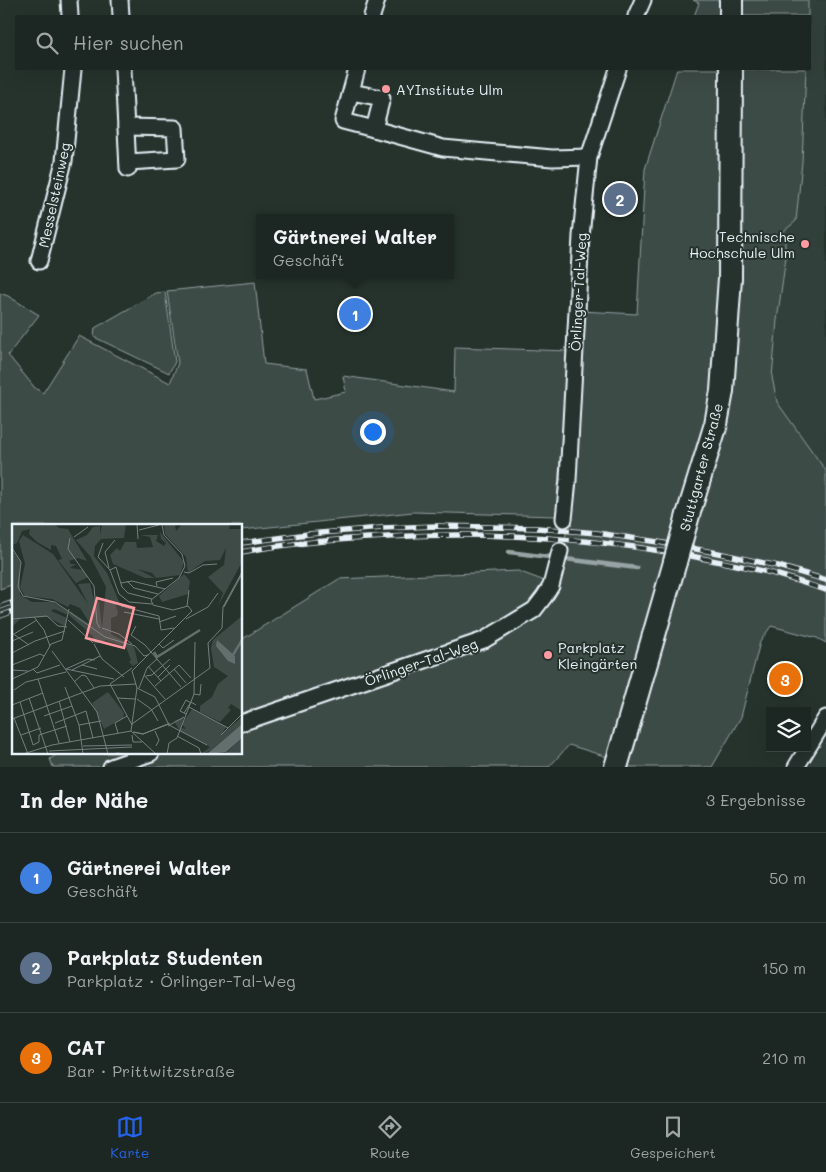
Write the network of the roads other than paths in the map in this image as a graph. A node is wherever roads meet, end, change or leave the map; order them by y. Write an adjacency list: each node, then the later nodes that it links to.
1 (69, 0): 6 (street)
2 (120, 0): 7 (street)
3 (377, 0): 8 (street)
4 (643, 0): 9 (street)
5 (731, 0): 10 (main road)
6 (70, 15)
7 (120, 15)
8 (372, 15)
9 (636, 15)
10 (731, 15)
11 (73, 70): 20 (street, Messelsteinweg)
12 (123, 70): 17 (street)
13 (357, 70): 16 (street)
14 (618, 70): 19 (street, Örlinger-Tal-Weg)
15 (731, 70): 27 (main road, Stuttgarter Straße, bridge)
16 (351, 92): 18 (street); 18 (street)
17 (126, 127): 17 (street)
18 (374, 129): 19 (street)
19 (589, 157): 21 (street, Örlinger-Tal-Weg)
20 (39, 261)
21 (564, 519)
22 (559, 558): 24 (street, Örlinger-Tal-Weg)
23 (826, 718): 28 (street)
24 (242, 723)
25 (149, 754): 26 (street)
26 (111, 767)
27 (616, 767)
28 (796, 767)

